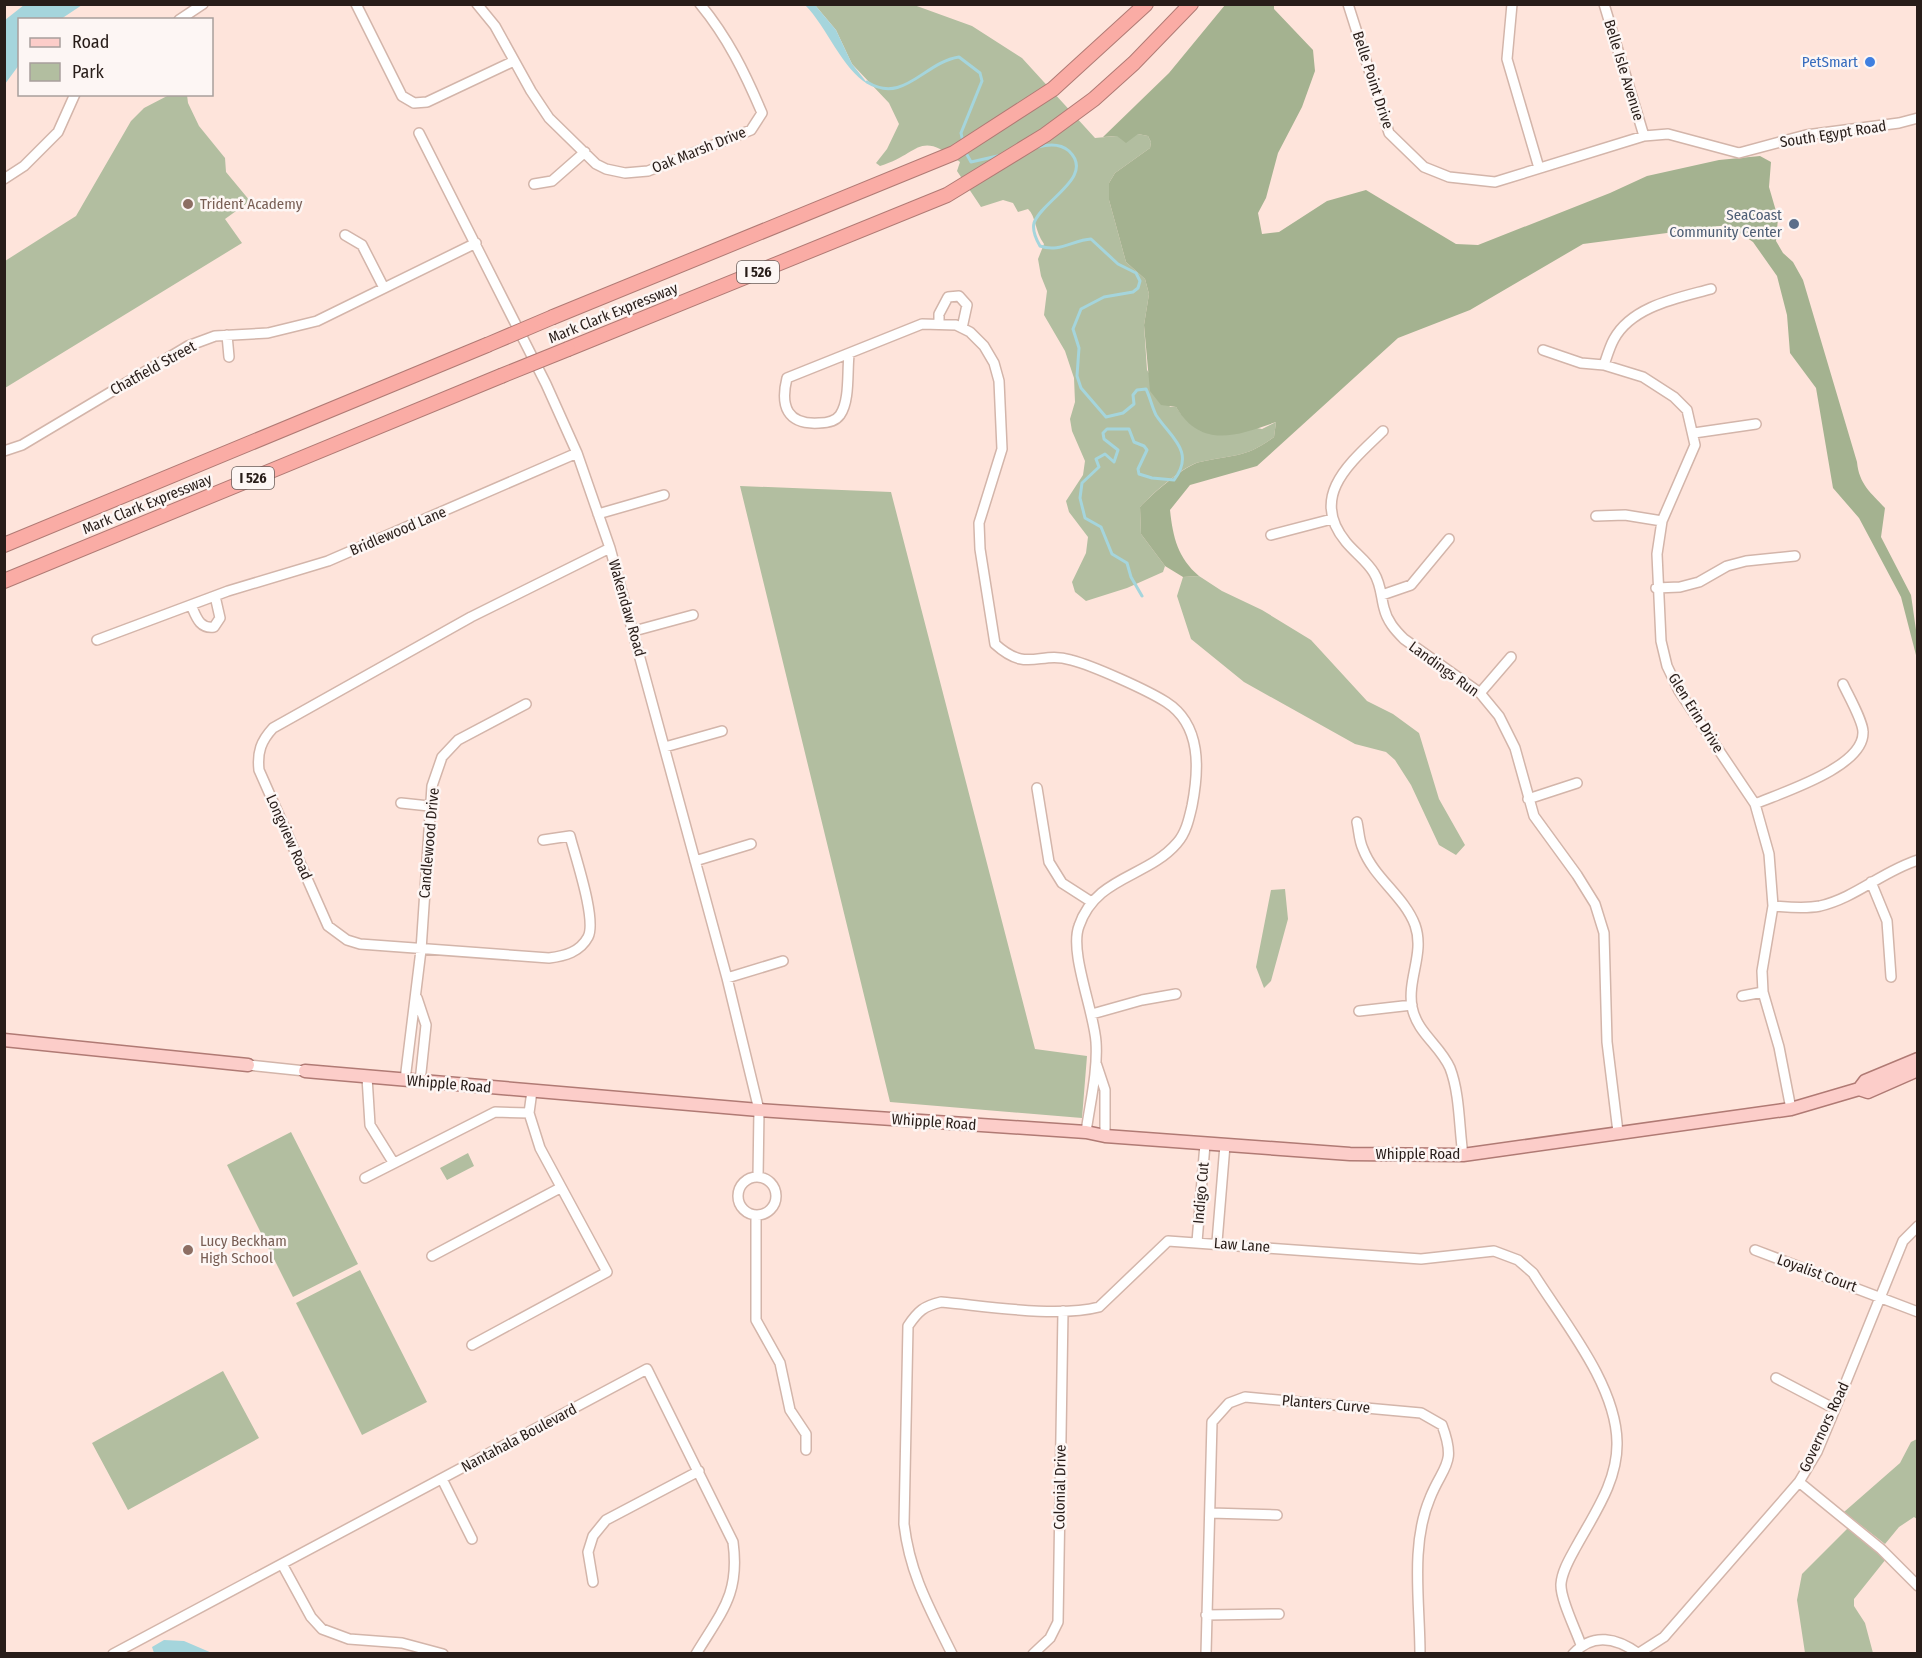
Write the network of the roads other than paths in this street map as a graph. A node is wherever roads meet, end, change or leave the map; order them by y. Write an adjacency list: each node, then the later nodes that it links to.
1 (203, 4): 10 (street)
2 (356, 4): 11 (street)
3 (477, 4): 11 (street, Oak Marsh Drive)
4 (700, 4): 16 (street, Oak Marsh Drive)
5 (1146, 4): 43 (highway, Mark Clark Expressway / I 526, bridge)
6 (1191, 4): 46 (highway, Mark Clark Expressway / I 526, bridge)
7 (1348, 4): 17 (street, Belle Point Drive)
8 (1512, 4): 17 (street)
9 (1604, 4): 15 (street, Belle Isle Avenue)
10 (182, 18)
11 (514, 61): 16 (street, Oak Marsh Drive)
12 (74, 96): 18 (street)
13 (1917, 118): 15 (street, South Egypt Road)
14 (418, 133): 21 (street, Wakendaw Road)
15 (1644, 136): 17 (street, Belle Point Drive)
16 (585, 152): 19 (street)
17 (1539, 168)
18 (4, 179)
19 (534, 184)
20 (345, 235): 22 (street)
21 (476, 243): 22 (street, Chatfield Street); 35 (street, Wakendaw Road)
22 (384, 288): 26 (street, Chatfield Street)
23 (1711, 290): 30 (street)
24 (939, 323): 25 (street); 25 (street); 28 (street)
25 (962, 328): 72 (street)
26 (227, 335): 29 (street); 34 (street, Chatfield Street)
27 (1543, 350): 30 (street)
28 (849, 355): 28 (street)
29 (229, 357)
30 (1604, 365): 33 (street)
31 (1756, 424): 33 (street)
32 (1383, 431): 39 (street)
33 (1694, 433): 40 (street, Glen Erin Drive)
34 (4, 451)
35 (577, 453): 37 (street, Wakendaw Road); 49 (street, Bridlewood Lane)
36 (664, 495): 37 (street)
37 (598, 514): 44 (street, Wakendaw Road)
38 (1596, 516): 40 (street)
39 (1332, 519): 41 (street); 48 (street, Landings Run)
40 (1662, 521): 47 (street, Glen Erin Drive)
41 (1271, 535)
42 (1449, 539): 48 (street)
43 (4, 545)
44 (610, 548): 52 (street, Wakendaw Road); 74 (street, Longview Road)
45 (1795, 556): 47 (street)
46 (4, 581)
47 (1656, 588): 64 (street, Glen Erin Drive)
48 (1383, 595): 56 (street, Landings Run)
49 (214, 596): 50 (street, Bridlewood Lane); 50 (street)
50 (191, 605): 53 (street, Bridlewood Lane)
51 (693, 615): 52 (street)
52 (634, 631): 59 (street, Wakendaw Road)
53 (97, 640)
54 (1511, 657): 56 (street)
55 (1843, 684): 64 (street)
56 (1480, 693): 62 (street, Landings Run)
57 (526, 704): 65 (street, Candlewood Drive)
58 (722, 732): 59 (street)
59 (665, 747): 70 (street, Wakendaw Road)
60 (1577, 783): 62 (street)
61 (1037, 788): 72 (street)
62 (1528, 799): 100 (street, Landings Run)
63 (400, 803): 65 (street)
64 (1755, 804): 73 (street, Glen Erin Drive)
65 (429, 806): 74 (street, Candlewood Drive)
66 (1357, 822): 82 (street)
67 (543, 840): 74 (street, Longview Road)
68 (751, 844): 70 (street)
69 (1917, 860): 71 (street)
70 (695, 861): 77 (street, Wakendaw Road)
71 (1871, 882): 73 (street); 76 (street)
72 (1090, 901): 84 (street)
73 (1773, 906): 78 (street, Glen Erin Drive)
74 (421, 950): 79 (street, Candlewood Drive)
75 (783, 961): 77 (street)
76 (1891, 977)
77 (727, 978): 97 (street, Wakendaw Road)
78 (1763, 992): 81 (street); 96 (street, Glen Erin Drive)
79 (415, 993): 92 (street, Candlewood Drive); 93 (street, Candlewood Drive)
80 (1176, 994): 84 (street)
81 (1742, 996)
82 (1412, 1005): 83 (street); 104 (street)
83 (1359, 1011)
84 (1092, 1014): 87 (street)
85 (4, 1040): 88 (main road, Whipple Road)
86 (1917, 1059): 94 (main road, Whipple Road)
87 (1095, 1061): 99 (street); 101 (street)
88 (248, 1065): 90 (street, Whipple Road)
89 (1917, 1070): 94 (main road, Whipple Road)
90 (305, 1071): 91 (main road, Whipple Road)
91 (367, 1077): 92 (main road, Whipple Road); 105 (street)
92 (405, 1080): 93 (main road, Whipple Road)
93 (420, 1082): 95 (main road, Whipple Road)
94 (1859, 1089): 96 (main road, Whipple Road)
95 (532, 1091): 97 (main road, Whipple Road); 98 (street)
96 (1791, 1109): 100 (main road, Whipple Road)
97 (759, 1110): 99 (main road, Whipple Road); 106 (street, Wakendaw Road)
98 (529, 1113): 105 (street); 108 (street)
99 (1086, 1132): 101 (main road, Whipple Road)
100 (1618, 1132): 104 (main road, Whipple Road)
101 (1105, 1136): 102 (main road, Whipple Road)
102 (1205, 1144): 103 (main road, Whipple Road); 111 (street, Indigo Cut)
103 (1225, 1145): 104 (main road, Whipple Road); 112 (street, Indigo Cut)
104 (1463, 1155)
105 (393, 1162): 107 (street)
106 (758, 1177): 109 (street); 109 (street)
107 (365, 1178)
108 (560, 1188): 114 (street); 118 (street)
109 (756, 1215): 121 (street)
110 (1917, 1226): 115 (street, Governors Road)
111 (1197, 1242): 112 (street, Law Lane); 116 (street, Law Lane)
112 (1217, 1242): 133 (street, Law Lane)
113 (1755, 1251): 115 (street, Loyalist Court)
114 (432, 1256)
115 (1879, 1296): 117 (street, Loyalist Court); 120 (street, Governors Road)
116 (1063, 1311): 137 (street, Law Lane); 138 (street, Colonial Drive)
117 (1917, 1312)
118 (472, 1345)
119 (1776, 1378): 120 (street)
120 (1835, 1409): 124 (street, Governors Road)
121 (806, 1450)
122 (699, 1471): 123 (street, Nantahala Boulevard); 129 (street); 136 (street, Nantahala Boulevard)
123 (442, 1479): 127 (street); 128 (street, Nantahala Boulevard)
124 (1799, 1482): 130 (street); 142 (street, Governors Road)
125 (1210, 1513): 126 (street); 132 (street, Planters Curve); 140 (street, Planters Curve)
126 (1277, 1515)
127 (472, 1539)
128 (282, 1564): 134 (street, Nantahala Boulevard); 135 (street)
129 (593, 1582)
130 (1917, 1586)
131 (1280, 1614): 132 (street)
132 (1206, 1616): 139 (street, Planters Curve)
133 (1581, 1645): 141 (street); 142 (street)
134 (114, 1653)
135 (443, 1653)
136 (696, 1653)
137 (952, 1653)
138 (1032, 1653)
139 (1206, 1653)
140 (1420, 1653)
141 (1573, 1653)
142 (1639, 1653)

